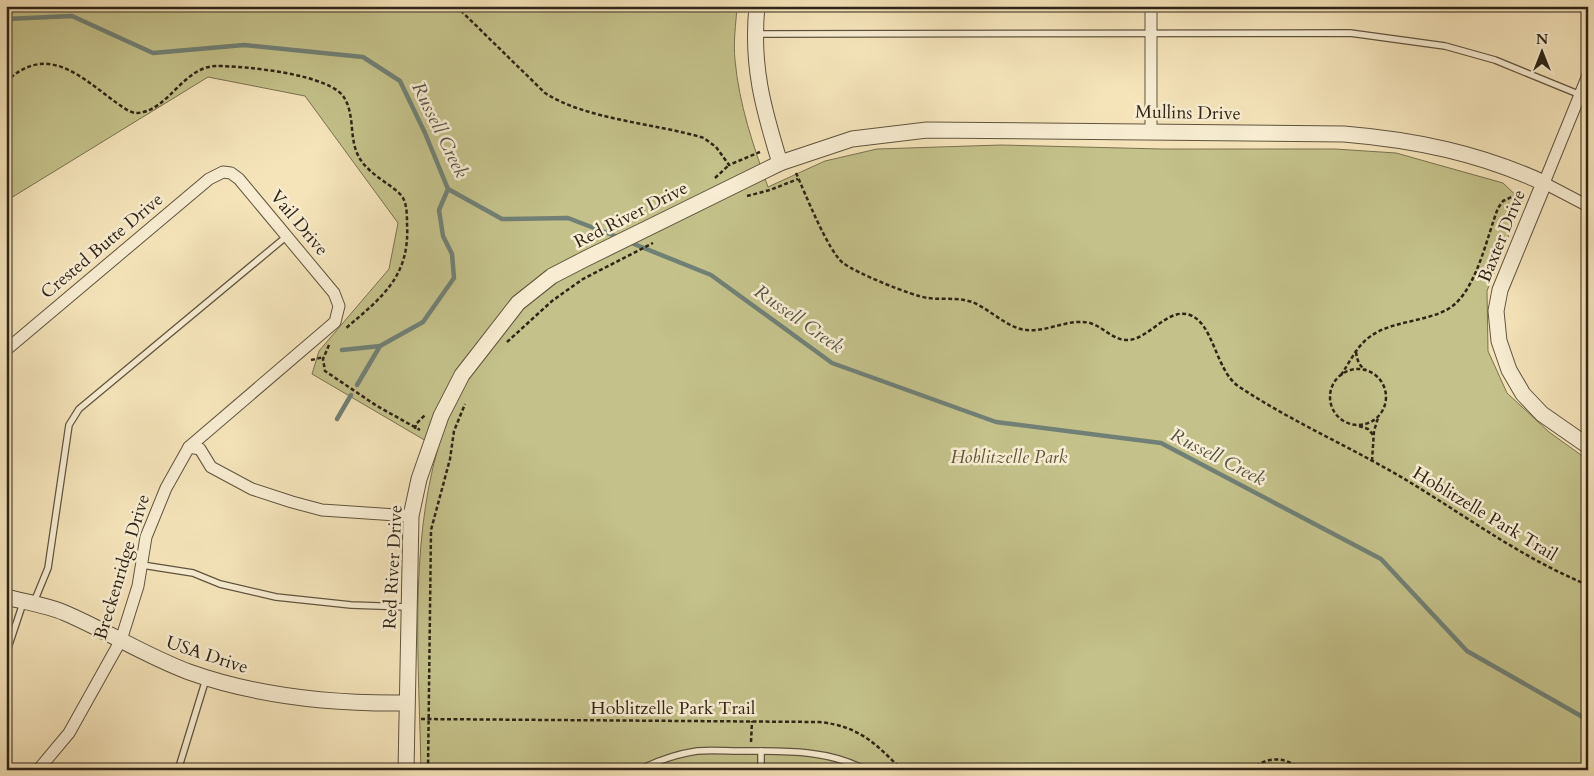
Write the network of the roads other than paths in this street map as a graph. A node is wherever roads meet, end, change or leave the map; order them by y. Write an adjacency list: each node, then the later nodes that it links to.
1 (757, 6): 3 (street)
2 (1151, 6): 4 (street)
3 (756, 34): 4 (lane); 8 (street)
4 (1151, 34): 6 (lane); 7 (street)
5 (1588, 75): 6 (street)
6 (1584, 96): 10 (street)
7 (1151, 131): 8 (street, Mullins Drive); 10 (street, Mullins Drive)
8 (780, 163): 17 (street, Red River Drive)
9 (223, 172): 12 (street, Vail Drive); 14 (street, Crested Butte Drive)
10 (1544, 183): 11 (street, Mullins Drive); 15 (street, Baxter Drive)
11 (1588, 206)
12 (288, 236): 13 (street, Vail Drive); 20 (lane)
13 (339, 306): 16 (street, Breckenridge Drive)
14 (6, 350)
15 (1588, 446)
16 (189, 447): 17 (street); 18 (street, Breckenridge Drive)
17 (411, 516): 21 (street, Red River Drive)
18 (142, 565): 21 (lane); 22 (street, Breckenridge Drive)
19 (6, 597): 20 (street, USA Drive)
20 (29, 602): 22 (street, USA Drive); 23 (lane)
21 (410, 607): 25 (street, Red River Drive)
22 (121, 640): 24 (street, USA Drive); 28 (street, Breckenridge Drive)
23 (6, 654)
24 (206, 677): 25 (street, USA Drive); 27 (lane)
25 (406, 703): 30 (street, Red River Drive)
26 (761, 751): 31 (lane); 32 (lane); 33 (lane)
27 (178, 768): 29 (lane)
28 (38, 770)
29 (188, 770)
30 (406, 770)
31 (639, 770)
32 (761, 770)
33 (866, 770)

